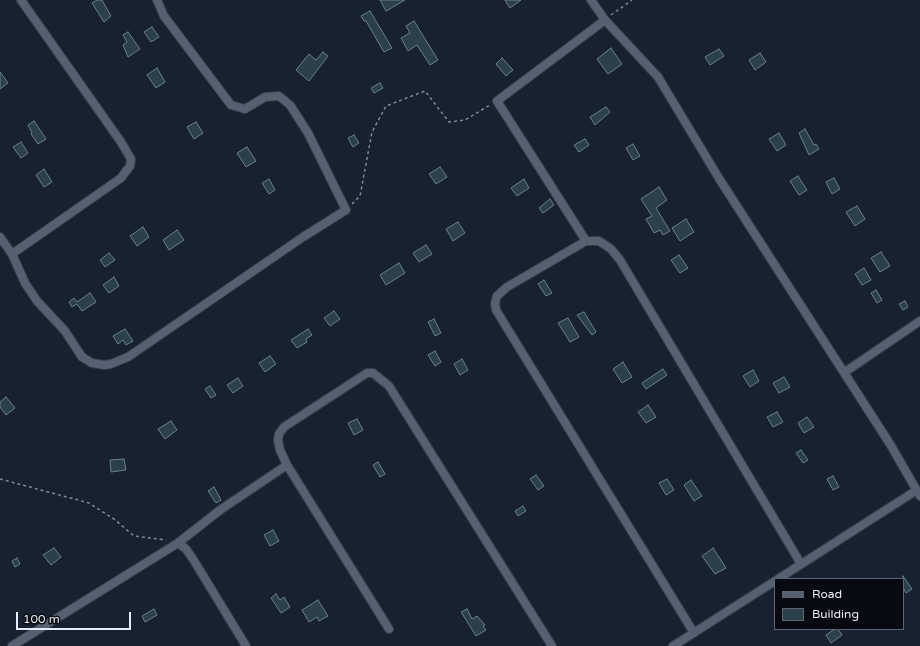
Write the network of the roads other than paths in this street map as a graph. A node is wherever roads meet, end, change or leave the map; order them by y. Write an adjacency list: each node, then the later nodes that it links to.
1 (21, 0): 7 (street)
2 (157, 0): 7 (street)
3 (591, 0): 4 (street)
4 (605, 20): 6 (street); 9 (street)
5 (0, 237): 7 (street)
6 (586, 240): 13 (street); 17 (street)
7 (12, 254)
8 (920, 321): 9 (street)
9 (845, 372): 11 (street)
10 (286, 465): 12 (street); 16 (street); 20 (street)
11 (918, 493): 13 (street)
12 (178, 543): 18 (street); 19 (street)
13 (801, 564): 14 (street)
14 (780, 578)
15 (774, 582): 17 (street)
16 (389, 629)
17 (694, 632): 21 (street)
18 (12, 646)
19 (246, 646)
20 (552, 646)
21 (673, 646)

